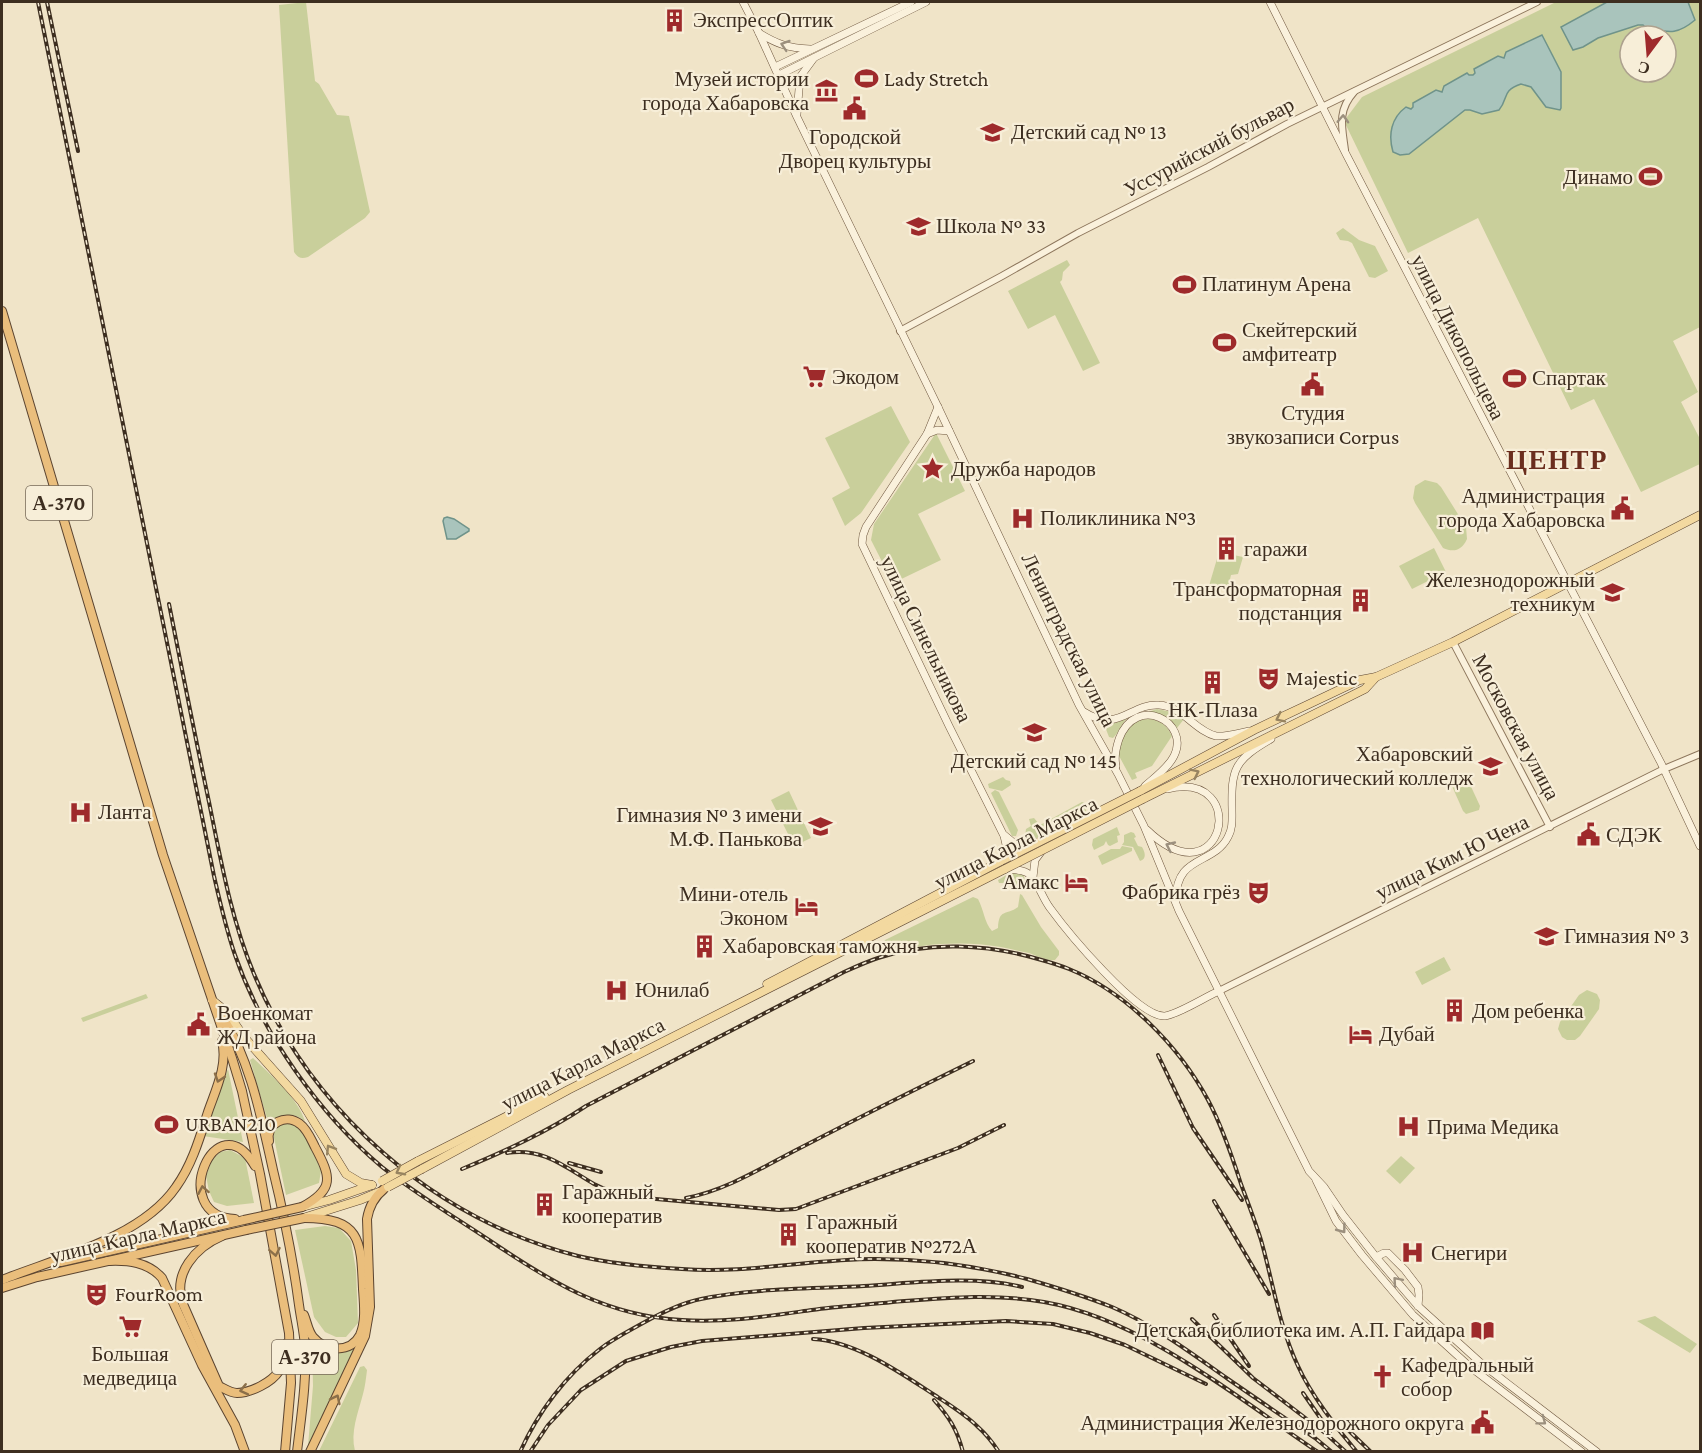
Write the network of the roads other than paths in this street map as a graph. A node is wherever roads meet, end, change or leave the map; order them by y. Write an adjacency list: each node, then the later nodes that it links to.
1 (743, 2): 6 (main road, Ленинградская улица)
2 (911, 2): 7 (main road)
3 (926, 2): 7 (main road)
4 (1270, 2): 11 (main road, улица Дикопольцева)
5 (1537, 2): 10 (street, Уссурийский бульвар)
6 (759, 33): 7 (main road, one-way to 6); 8 (main road, Ленинградская улица)
7 (814, 53): 8 (main road); 9 (main road); 12 (main road)
8 (775, 67): 9 (main road, Ленинградская улица)
9 (779, 75): 12 (main road, Ленинградская улица)
10 (1356, 89): 11 (street, Уссурийский бульвар); 13 (street, one-way to 10)
11 (1322, 106): 13 (main road, улица Дикопольцева); 15 (street, Уссурийский бульвар)
12 (797, 117): 15 (main road, Ленинградская улица)
13 (1346, 154): 20 (main road, улица Дикопольцева)
14 (2, 311): 42 (highway, А-370)
15 (900, 331): 16 (main road, Ленинградская улица)
16 (938, 407): 17 (main road, Ленинградская улица); 18 (main road, улица Синельникова)
17 (949, 431): 18 (main road); 23 (main road, Ленинградская улица)
18 (927, 434): 33 (main road, улица Синельникова)
19 (1701, 515): 20 (main road, улица Карла Маркса)
20 (1568, 582): 21 (main road, улица Карла Маркса); 28 (main road, улица Дикопольцева)
21 (1453, 642): 22 (main road, улица Карла Маркса); 32 (street, Московская улица)
22 (1376, 677): 25 (main road, улица Карла Маркса); 26 (main road, улица Карла Маркса, one-way to 26)
23 (1081, 707): 24 (main road); 29 (main road, Ленинградская улица)
24 (1130, 717): 26 (main road); 29 (main road); 30 (main road)
25 (1289, 728): 30 (main road, улица Карла Маркса, one-way to 25); 40 (main road)
26 (1254, 730): 30 (main road, улица Карла Маркса)
27 (1701, 754): 28 (street, улица Ким Ю Чена)
28 (1664, 770): 32 (street, улица Ким Ю Чена); 35 (main road, улица Дикопольцева)
29 (1118, 774): 31 (main road, Ленинградская улица)
30 (1141, 795): 31 (main road, one-way to 31); 34 (main road, улица Карла Маркса, bridge); 36 (main road, улица Карла Маркса, bridge)
31 (1144, 826): 40 (main road, Ленинградская улица)
32 (1550, 827): 41 (street, улица Ким Ю Чена)
33 (1004, 834): 34 (main road); 37 (main road)
34 (1032, 844): 37 (main road, улица Карла Маркса, bridge)
35 (1701, 846)
36 (1044, 849): 38 (main road, улица Карла Маркса, bridge); 39 (main road)
37 (1000, 861): 43 (main road, улица Карла Маркса)
38 (1005, 869): 39 (main road); 43 (main road, улица Карла Маркса)
39 (1033, 877): 41 (main road)
40 (1177, 907): 41 (main road, Ленинградская улица)
41 (1219, 991): 45 (main road, Ленинградская улица)
42 (212, 1000): 44 (highway, А-370); 46 (main road, one-way to 42); 48 (highway, А-370); 56 (highway, one-way to 56)
43 (420, 1165): 47 (main road, bridge)
44 (260, 1174): 51 (highway, one-way to 44); 60 (highway, А-370, one-way to 60)
45 (1315, 1178): 53 (main road); 65 (main road, one-way to 65)
46 (372, 1185): 47 (main road); 49 (main road)
47 (385, 1186): 50 (main road, улица Карла Маркса); 64 (highway, one-way to 47)
48 (280, 1197): 49 (highway); 55 (highway, А-370)
49 (302, 1207): 51 (highway, bridge)
50 (304, 1218): 52 (highway, улица Карла Маркса, bridge); 55 (highway)
51 (244, 1220): 56 (highway)
52 (222, 1236): 54 (highway, улица Карла Маркса); 60 (highway, one-way to 52)
53 (1376, 1257): 59 (main road, one-way to 53); 59 (main road)
54 (108, 1261): 58 (highway, улица Карла Маркса); 61 (highway)
55 (294, 1264): 63 (highway, А-370)
56 (35, 1269): 57 (highway, улица Карла Маркса)
57 (2, 1280)
58 (2, 1288)
59 (1418, 1306): 66 (main road)
60 (289, 1334): 62 (highway, А-370)
61 (245, 1452)
62 (285, 1452)
63 (297, 1452)
64 (310, 1452)
65 (1582, 1452)
66 (1597, 1452)

